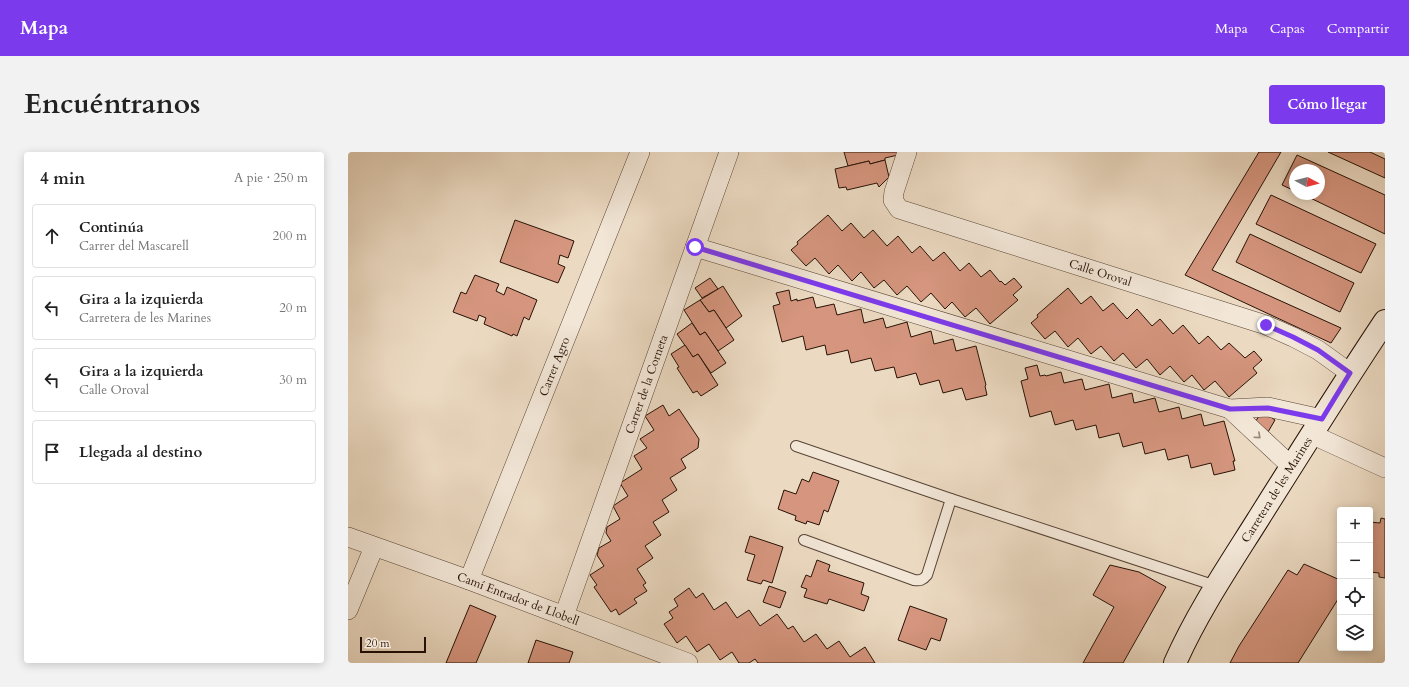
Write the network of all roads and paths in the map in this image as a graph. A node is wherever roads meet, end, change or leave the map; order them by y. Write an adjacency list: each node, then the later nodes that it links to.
1 (640, 152): 16 (street, Carrer Agro)
2 (729, 152): 4 (street, Carrer de la Corneta)
3 (907, 152): 6 (street, Calle Oroval)
4 (695, 247): 7 (street); 19 (street, Carrer de la Corneta)
5 (1385, 321): 6 (main road, Carretera de les Marines)
6 (1350, 373): 8 (main road, Carretera de les Marines)
7 (1230, 409): 8 (street); 10 (street, one-way to 10)
8 (1316, 427): 10 (main road, Carretera de les Marines); 11 (street)
9 (796, 446): 12 (lane)
10 (1291, 466): 17 (main road, Carretera de les Marines)
11 (1385, 468)
12 (951, 500): 14 (lane); 17 (lane)
13 (348, 537): 15 (street, Camí Entrador de Llobell)
14 (804, 540)
15 (374, 547): 16 (street, Camí Entrador de Llobell); 18 (street)
16 (469, 580): 19 (street, Camí Entrador de Llobell)
17 (1216, 586): 22 (main road, Carretera de les Marines)
18 (348, 610)
19 (564, 616): 20 (street, Camí Entrador de Llobell)
20 (669, 660): 21 (street, Camí Entrador de Llobell)
21 (688, 663)
22 (1175, 663)

